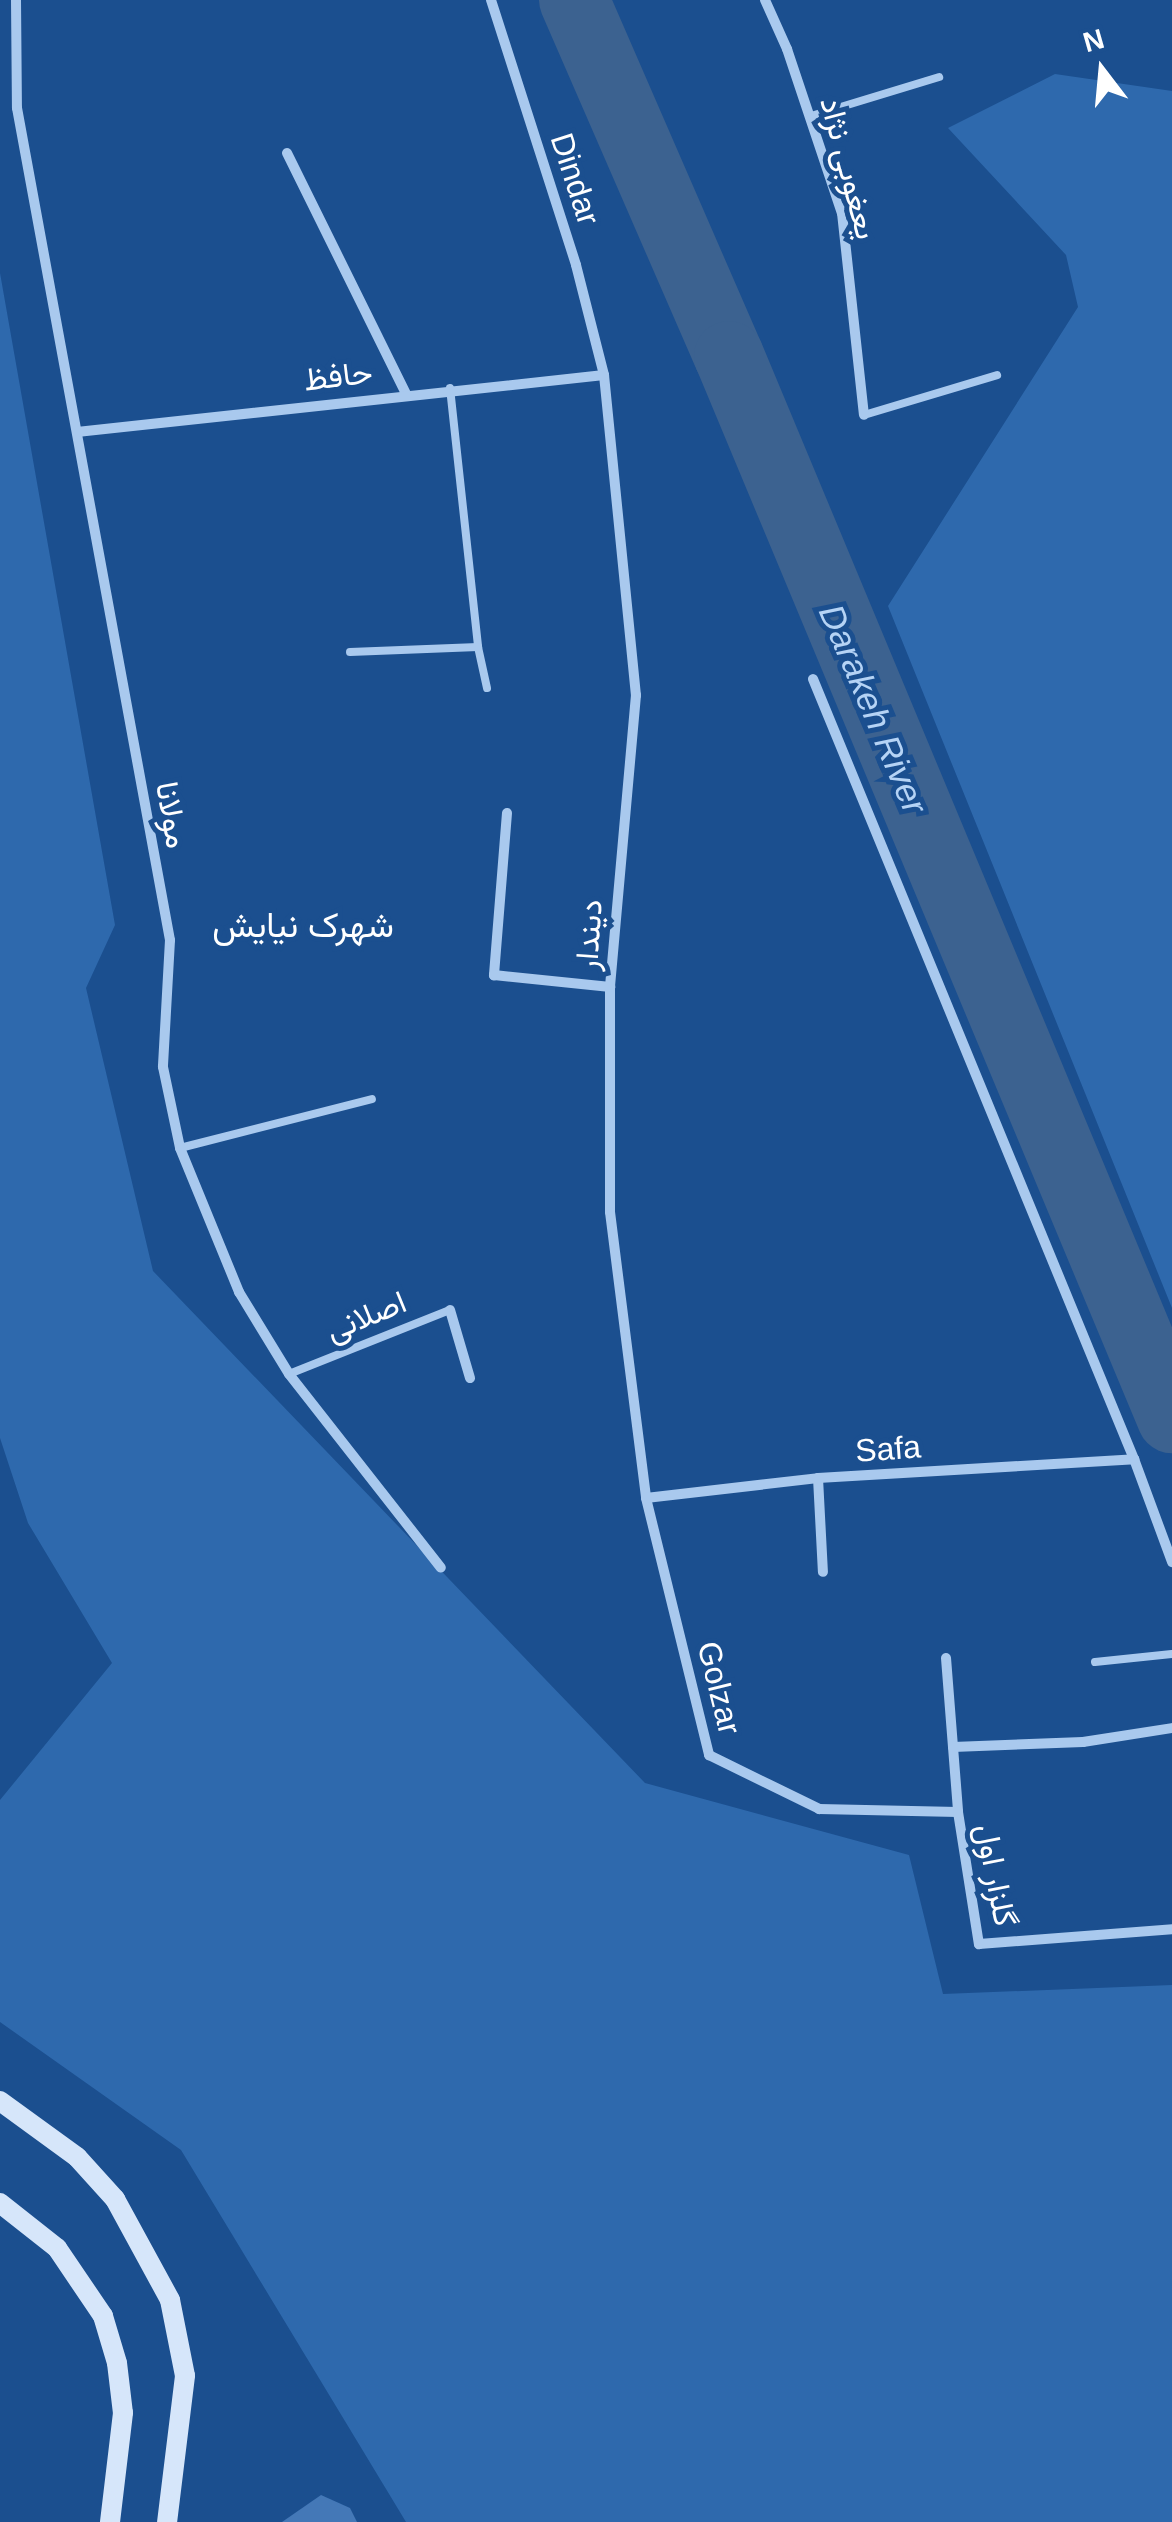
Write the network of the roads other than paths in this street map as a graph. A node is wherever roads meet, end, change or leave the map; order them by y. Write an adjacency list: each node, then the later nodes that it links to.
1 (16, 0): 12 (street, مولانا)
2 (492, 0): 7 (street, Dindar)
3 (765, 0): 5 (street, یعغوبی نژاد)
4 (939, 76): 5 (lane)
5 (812, 116): 11 (street, یعغوبی نژاد)
6 (287, 152): 10 (street)
7 (604, 375): 9 (street, حافظ); 18 (street, دیندار)
8 (996, 375): 11 (lane)
9 (450, 388): 10 (street, حافظ); 13 (lane)
10 (406, 394): 12 (street, حافظ)
11 (864, 415)
12 (77, 432): 20 (street, مولانا)
13 (478, 647): 14 (lane); 16 (lane)
14 (350, 652)
15 (813, 679): 24 (street)
16 (487, 688)
17 (507, 814): 18 (street)
18 (610, 987): 26 (street, دیندار)
19 (372, 1099): 20 (lane)
20 (180, 1148): 22 (street, مولانا)
21 (450, 1310): 22 (lane, اصلانی); 23 (street, اصلانی)
22 (289, 1374): 28 (street, مولانا)
23 (470, 1378)
24 (1134, 1459): 25 (street, Safa); 27 (street)
25 (818, 1478): 26 (street, Safa); 29 (street)
26 (646, 1498): 35 (street, Golzar)
27 (1172, 1562)
28 (441, 1568)
29 (823, 1572)
30 (1172, 1654): 32 (lane)
31 (946, 1658): 34 (street, گلزار اول)
32 (1094, 1662)
33 (1172, 1728): 34 (street)
34 (954, 1747): 35 (street, گلزار اول)
35 (958, 1812): 36 (street, گلزار اول)
36 (1172, 1929)
37 (0, 2101): 40 (main road)
38 (0, 2204): 39 (main road)
39 (110, 2522)
40 (167, 2522)

